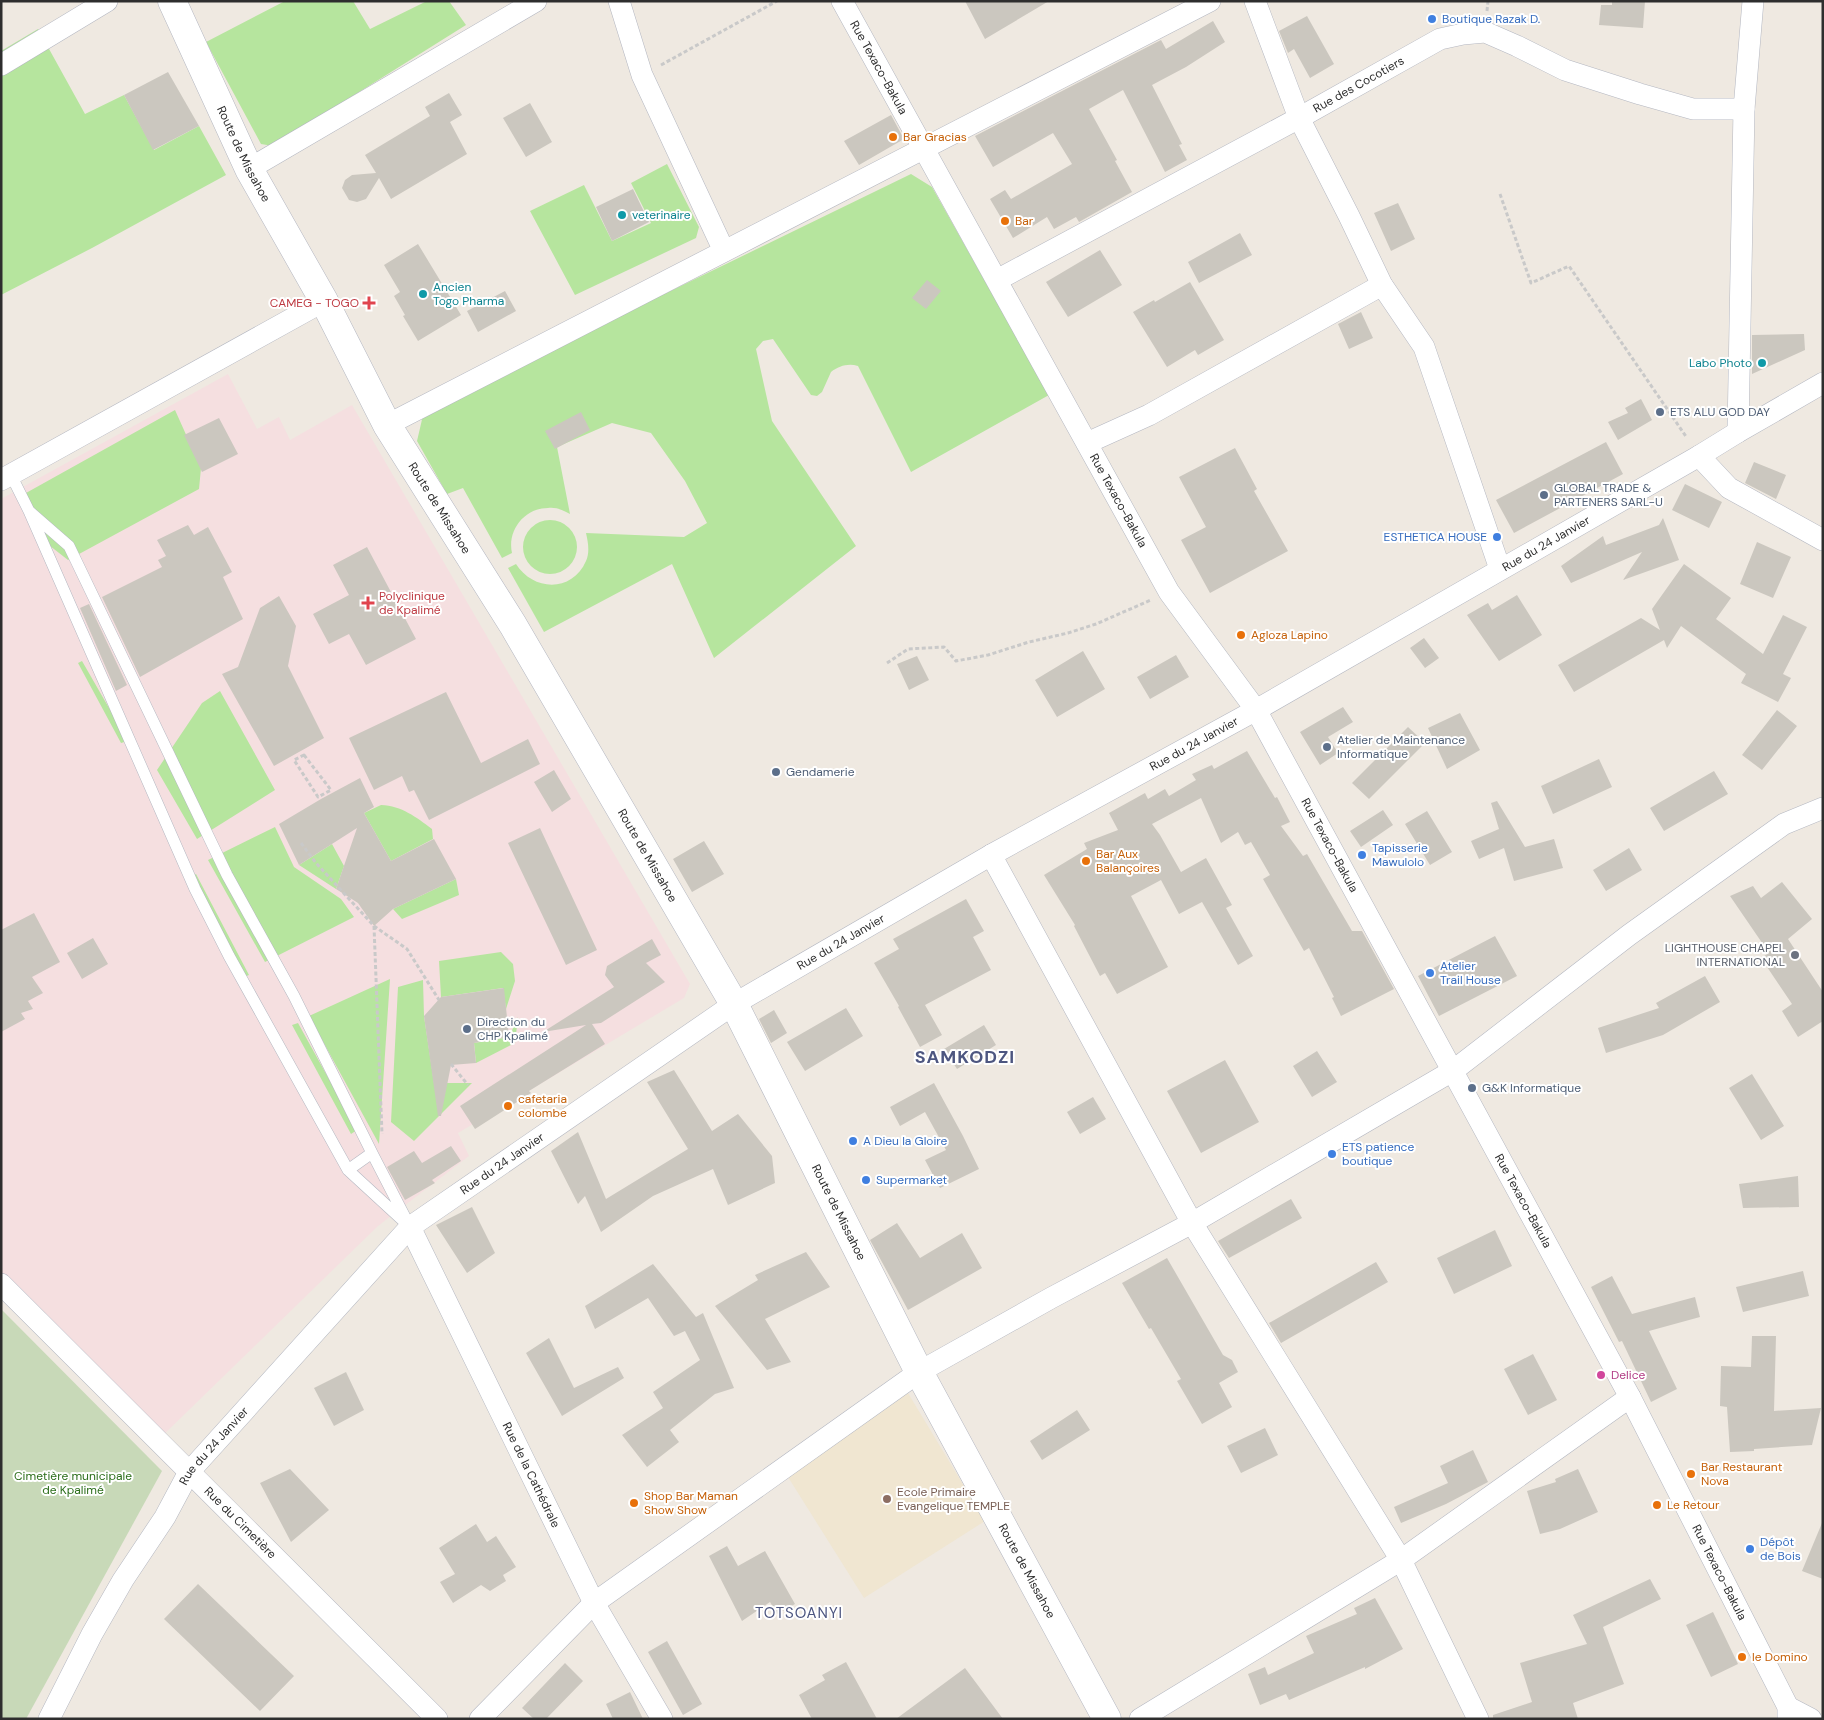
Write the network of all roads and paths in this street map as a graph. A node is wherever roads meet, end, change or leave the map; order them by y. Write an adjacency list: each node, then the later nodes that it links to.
1 (107, 1): 10 (street)
2 (172, 1): 15 (main road, Route de Missahoe)
3 (536, 1): 15 (street)
4 (619, 1): 11 (street)
5 (777, 1): 11 (path)
6 (842, 1): 14 (street, Rue Texaco-Bakula)
7 (1210, 1): 14 (street)
8 (1255, 1): 13 (street)
9 (1753, 1): 12 (street)
10 (1, 64)
11 (642, 75): 17 (street)
12 (1744, 109): 13 (street, Rue des Cocotiers); 23 (street)
13 (1299, 118): 18 (street, Rue des Cocotiers); 19 (street)
14 (923, 149): 17 (street); 18 (street, Rue Texaco-Bakula)
15 (249, 169): 20 (main road, Route de Missahoe)
16 (1500, 194): 25 (path)
17 (724, 251): 22 (street)
18 (997, 280): 24 (street, Rue Texaco-Bakula)
19 (1382, 285): 24 (street); 29 (street)
20 (324, 301): 22 (main road, Route de Missahoe); 26 (street)
21 (1823, 383): 23 (street, Rue du 24 Janvier)
22 (387, 425): 39 (main road, Route de Missahoe)
23 (1738, 432): 25 (street, Rue du 24 Janvier)
24 (1087, 443): 30 (street, Rue Texaco-Bakula)
25 (1699, 456): 28 (street); 29 (street, Rue du 24 Janvier)
26 (6, 478): 27 (lane)
27 (29, 511): 44 (lane); 45 (lane)
28 (1823, 540)
29 (1500, 569): 32 (street, Rue du 24 Janvier)
30 (1170, 592): 31 (path); 32 (street, Rue Texaco-Bakula)
31 (887, 663)
32 (1256, 710): 36 (street, Rue du 24 Janvier); 41 (street, Rue Texaco-Bakula)
33 (318, 797): 33 (path)
34 (1823, 808): 41 (street)
35 (301, 843): 37 (path)
36 (991, 855): 39 (street, Rue du 24 Janvier); 46 (street)
37 (374, 926): 38 (path); 43 (path)
38 (439, 1000)
39 (734, 1004): 47 (street, Rue du 24 Janvier); 49 (main road, Route de Missahoe)
40 (451, 1064): 42 (path)
41 (1454, 1070): 46 (street); 50 (street, Rue Texaco-Bakula)
42 (468, 1085)
43 (382, 1142)
44 (372, 1153): 45 (lane); 47 (lane)
45 (348, 1170): 47 (lane)
46 (1192, 1223): 49 (street); 52 (street)
47 (410, 1227): 51 (street, Rue du 24 Janvier); 53 (street, Rue de la Cathédrale)
48 (1, 1284): 51 (street, Rue du Cimetière)
49 (918, 1372): 53 (street); 59 (main road, Route de Missahoe)
50 (1630, 1396): 52 (street); 54 (street, Rue Texaco-Bakula)
51 (189, 1472): 55 (street, Rue du 24 Janvier); 56 (street, Rue du Cimetière)
52 (1401, 1560): 60 (street); 61 (street)
53 (594, 1603): 57 (street); 58 (street, Rue de la Cathédrale)
54 (1788, 1713): 62 (street, Rue Texaco-Bakula)
55 (49, 1719)
56 (437, 1719)
57 (480, 1719)
58 (662, 1719)
59 (1107, 1719)
60 (1140, 1719)
61 (1478, 1719)
62 (1811, 1719)

